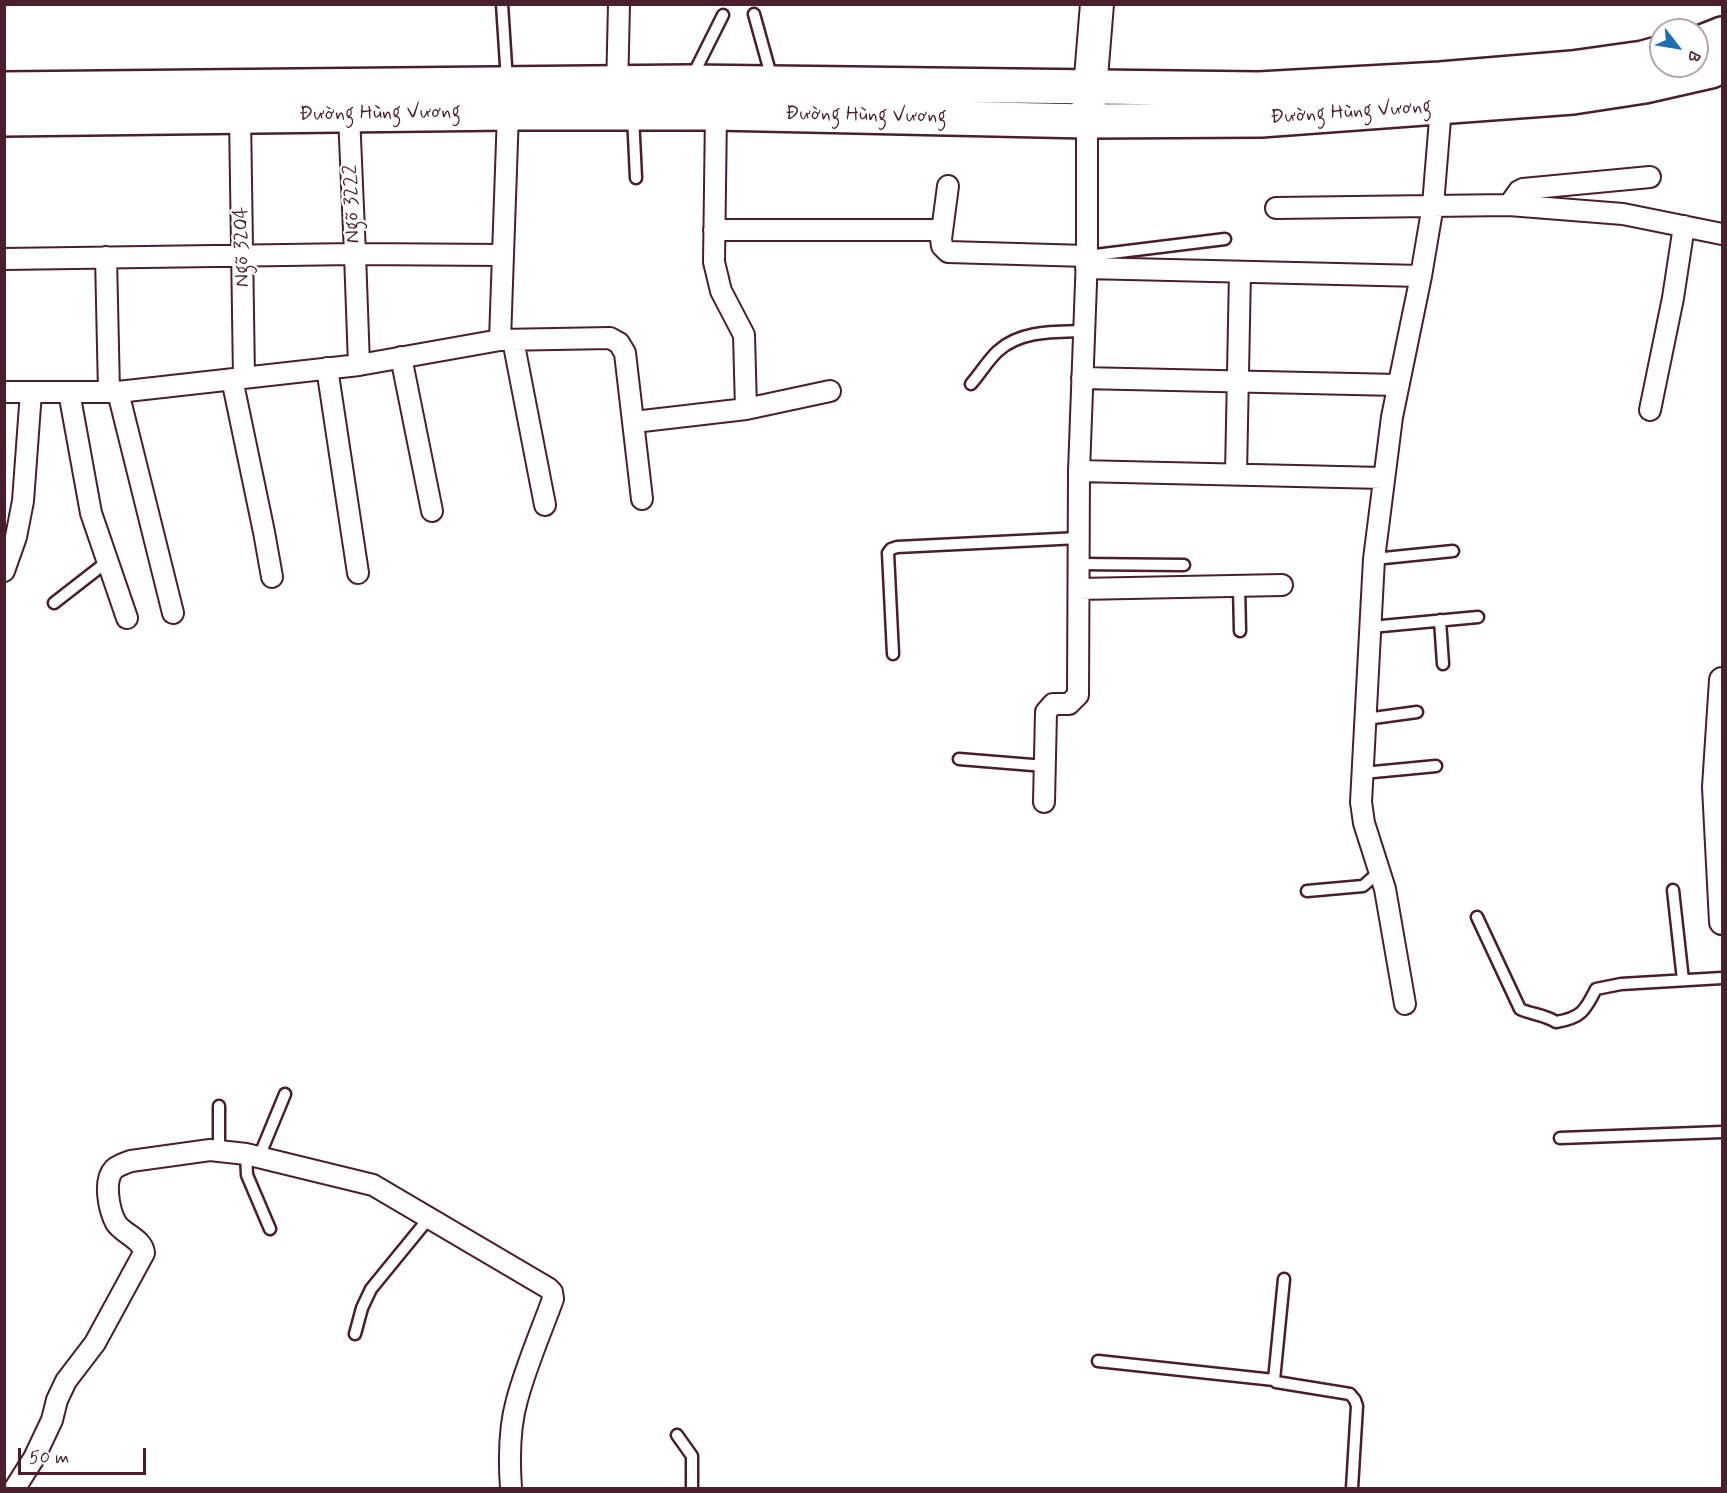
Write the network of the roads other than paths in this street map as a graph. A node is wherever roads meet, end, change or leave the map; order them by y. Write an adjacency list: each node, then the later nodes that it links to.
1 (502, 4): 12 (lane)
2 (619, 4): 13 (street)
3 (1097, 4): 10 (main road)
4 (754, 14): 9 (lane)
5 (723, 15): 8 (lane)
6 (1649, 56): 10 (highway, Đường Hùng Vương)
7 (1722, 66): 14 (highway, Đường Hùng Vương)
8 (689, 82): 9 (highway, Đường Hùng Vương); 13 (highway, Đường Hùng Vương)
9 (773, 83): 10 (highway, Đường Hùng Vương)
10 (1089, 88): 19 (main road)
11 (4, 89): 12 (highway, Đường Hùng Vương)
12 (508, 99): 13 (highway, Đường Hùng Vương); 16 (highway, Đường Hùng Vương); 33 (street)
13 (622, 103): 15 (highway, Đường Hùng Vương); 21 (lane)
14 (1441, 107): 19 (highway, Đường Hùng Vương); 23 (street)
15 (716, 113): 19 (highway, Đường Hùng Vương); 27 (street)
16 (349, 115): 17 (highway, Đường Hùng Vương); 32 (street, Ngõ 3222)
17 (240, 116): 18 (highway, Đường Hùng Vương); 31 (street, Ngõ 3204)
18 (4, 119)
19 (1087, 121): 36 (street)
20 (1650, 177): 24 (street)
21 (636, 178)
22 (948, 186): 28 (street)
23 (1433, 205): 24 (street); 25 (street); 38 (street)
24 (1509, 205): 26 (street)
25 (1276, 208)
26 (1684, 226): 29 (street); 55 (street)
27 (714, 230): 28 (street); 54 (street)
28 (942, 230): 36 (street)
29 (1722, 234)
30 (1225, 239): 36 (lane)
31 (243, 254): 32 (street); 34 (street); 44 (street, Ngõ 3204)
32 (355, 254): 33 (street, Ngõ 3222); 42 (street)
33 (503, 255): 40 (street)
34 (106, 257): 35 (street); 53 (street)
35 (4, 258)
36 (1087, 262): 37 (street); 39 (street)
37 (1240, 272): 38 (street); 46 (street)
38 (1421, 276): 48 (street)
39 (1084, 331): 45 (street); 47 (lane)
40 (506, 340): 41 (street); 56 (street); 61 (street)
41 (401, 357): 42 (street); 62 (street)
42 (359, 364): 43 (street)
43 (327, 368): 44 (street); 70 (street)
44 (238, 378): 53 (street); 71 (street, Ngõ 3204)
45 (1082, 378): 46 (street); 57 (street)
46 (1238, 380): 48 (street); 58 (street)
47 (971, 384)
48 (1398, 385): 59 (street)
49 (830, 391): 54 (street)
50 (4, 392): 51 (street)
51 (31, 392): 52 (street); 69 (street)
52 (69, 392): 53 (street); 66 (street)
53 (114, 392): 76 (street)
54 (746, 409): 56 (street)
55 (1650, 410)
56 (634, 422): 60 (street)
57 (1079, 471): 58 (street); 63 (street)
58 (1236, 474): 59 (street)
59 (1383, 478): 65 (street)
60 (642, 499)
61 (545, 505)
62 (432, 511)
63 (1079, 538): 67 (street); 82 (lane)
64 (1453, 551): 65 (lane)
65 (1374, 559): 80 (street)
66 (108, 561): 75 (lane); 78 (street)
67 (1079, 564): 68 (lane); 74 (street)
68 (1184, 565)
69 (4, 571)
70 (358, 573)
71 (272, 577)
72 (1282, 585): 73 (street)
73 (1239, 586): 74 (street); 81 (lane)
74 (1079, 589): 88 (street)
75 (54, 603)
76 (173, 613)
77 (1478, 617): 79 (lane)
78 (127, 618)
79 (1440, 621): 80 (lane); 83 (lane)
80 (1371, 627): 86 (street)
81 (1240, 631)
82 (892, 654)
83 (1443, 664)
84 (1722, 680): 96 (street)
85 (1417, 712): 86 (lane)
86 (1366, 719): 90 (street)
87 (958, 759): 88 (lane)
88 (1045, 766): 91 (street)
89 (1436, 766): 90 (lane)
90 (1363, 773): 92 (street)
91 (1044, 802)
92 (1381, 871): 94 (lane); 99 (street)
93 (1673, 890): 98 (lane)
94 (1306, 891)
95 (1477, 917): 98 (lane)
96 (1722, 922)
97 (1722, 978): 98 (lane)
98 (1683, 980)
99 (1405, 1004)
100 (285, 1094): 105 (lane)
101 (219, 1106): 104 (lane)
102 (1722, 1132): 103 (lane)
103 (1560, 1138)
104 (219, 1151): 105 (street); 113 (street)
105 (252, 1156): 106 (street); 107 (lane)
106 (429, 1218): 109 (lane); 114 (street)
107 (270, 1229)
108 (1284, 1279): 111 (lane)
109 (355, 1334)
110 (1098, 1361): 111 (lane)
111 (1274, 1380): 116 (lane)
112 (677, 1435): 115 (lane)
113 (15, 1488)
114 (511, 1488)
115 (692, 1488)
116 (1352, 1488)

